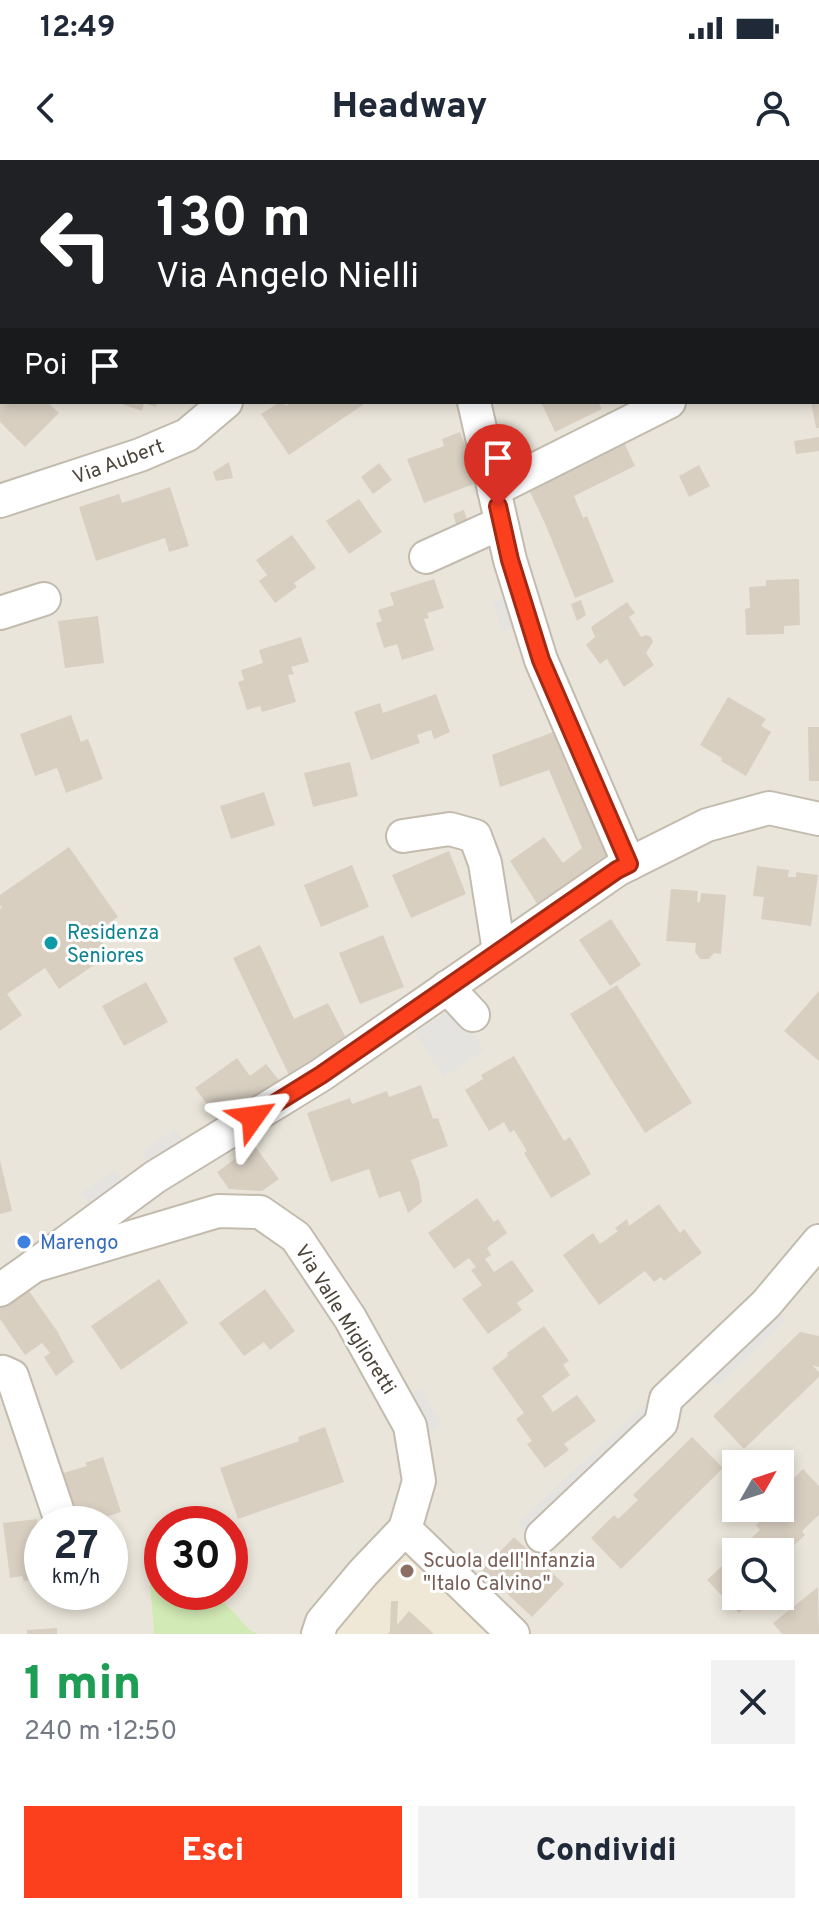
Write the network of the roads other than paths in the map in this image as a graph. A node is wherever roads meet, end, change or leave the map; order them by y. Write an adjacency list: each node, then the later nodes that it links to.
1 (224, 404): 5 (street, Via Aubert)
2 (474, 404): 4 (street)
3 (665, 404): 4 (street)
4 (494, 490): 6 (street)
5 (0, 501)
6 (501, 523): 7 (street); 12 (street)
7 (426, 557)
8 (44, 599): 9 (street)
9 (0, 613)
10 (819, 819): 12 (street)
11 (403, 836): 13 (street)
12 (629, 864): 13 (street)
13 (499, 951): 14 (street)
14 (447, 987): 15 (street); 17 (street)
15 (473, 1015)
16 (819, 1241): 22 (street)
17 (34, 1266): 18 (street, Via Valle Miglioretti); 21 (street, Via Valle Miglioretti)
18 (0, 1290)
19 (0, 1374): 20 (street)
20 (56, 1506)
21 (405, 1529): 23 (street, Via Valle Miglioretti); 24 (street)
22 (542, 1536)
23 (318, 1634)
24 (513, 1634)

